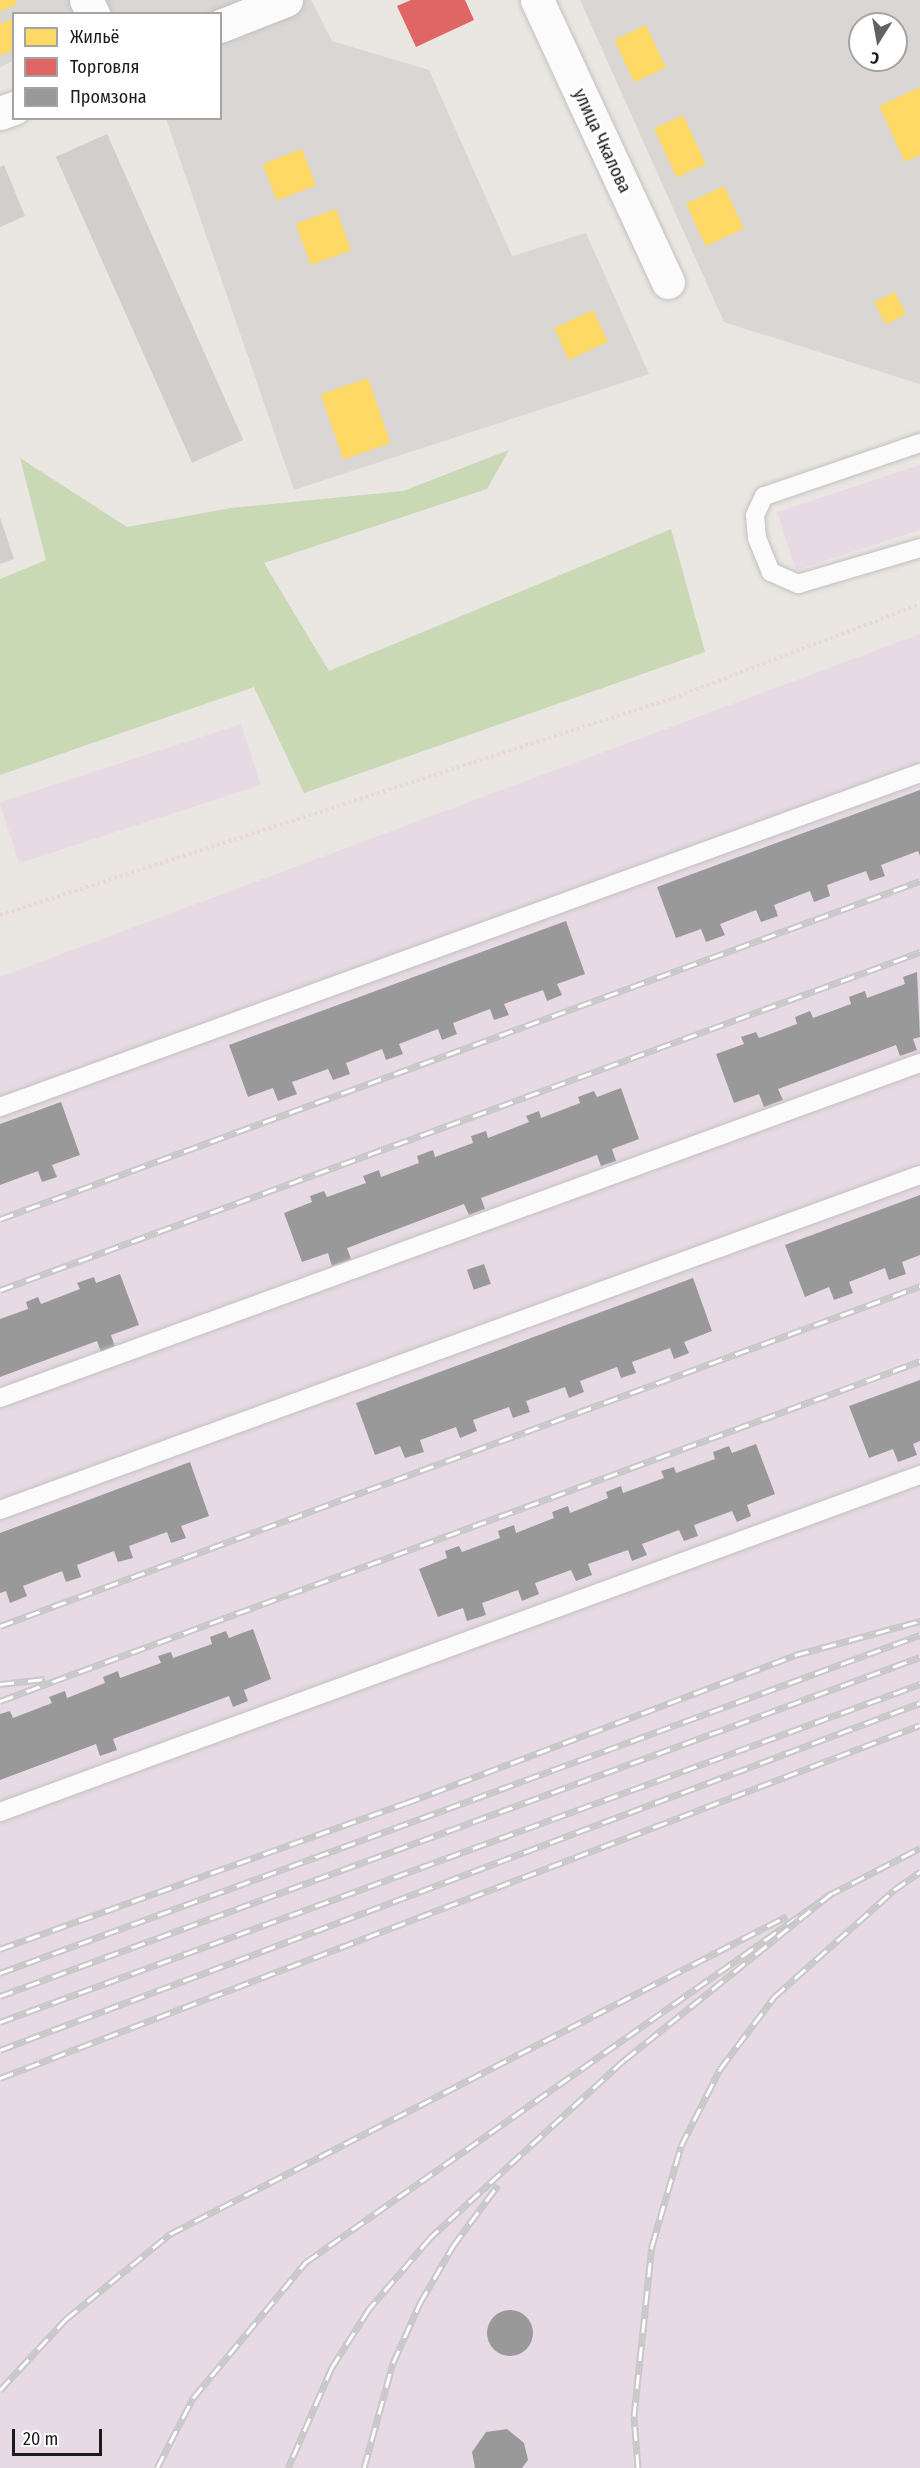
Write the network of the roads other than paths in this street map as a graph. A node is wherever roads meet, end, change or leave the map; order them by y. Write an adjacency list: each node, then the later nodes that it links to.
1 (286, 0): 3 (street)
2 (537, 0): 4 (street, улица Чкалова)
3 (222, 25)
4 (668, 282)
5 (920, 443): 6 (lane)
6 (920, 548)
7 (920, 772): 9 (lane)
8 (920, 1063): 11 (lane)
9 (0, 1107)
10 (920, 1175): 13 (lane)
11 (0, 1398)
12 (920, 1475): 14 (lane)
13 (0, 1510)
14 (0, 1812)

